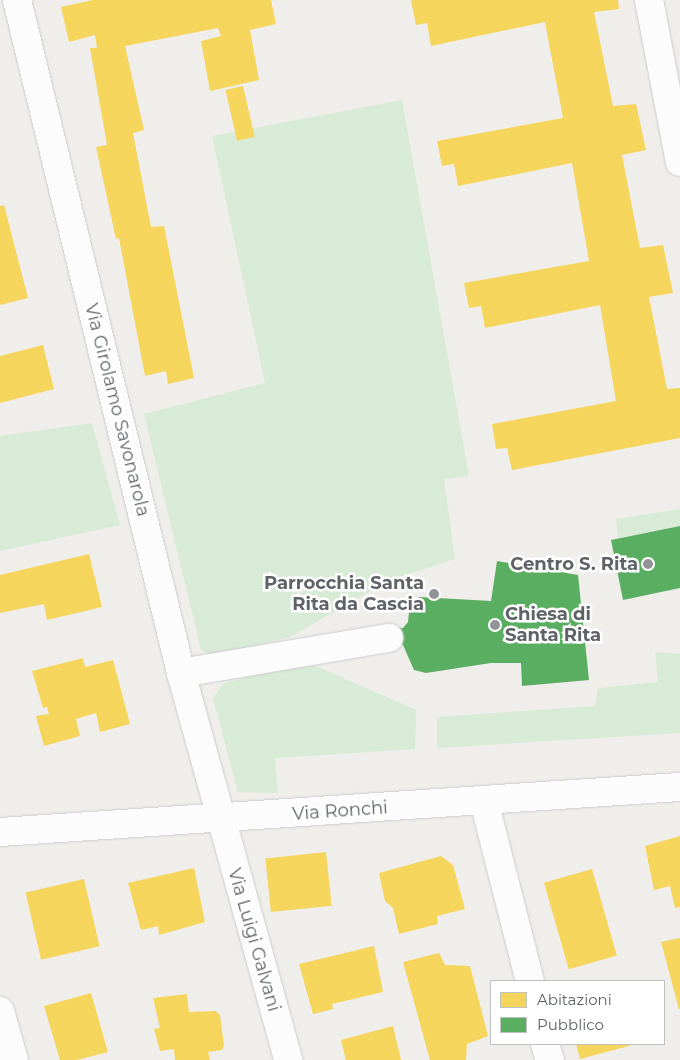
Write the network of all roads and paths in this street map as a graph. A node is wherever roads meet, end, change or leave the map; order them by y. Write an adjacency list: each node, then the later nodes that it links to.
1 (17, 0): 5 (street, Via Girolamo Savonarola)
2 (649, 0): 3 (street)
3 (680, 162)
4 (390, 638): 5 (street)
5 (181, 673): 8 (street, Via Girolamo Savonarola)
6 (680, 787): 7 (street, Via Ronchi)
7 (484, 801): 8 (street, Via Ronchi); 10 (street)
8 (220, 820): 9 (street, Via Ronchi); 14 (street, Via Luigi Galvani)
9 (0, 832)
10 (530, 980)
11 (0, 1011): 13 (street)
12 (545, 1045): 15 (street)
13 (14, 1060)
14 (288, 1060)
15 (550, 1060)

